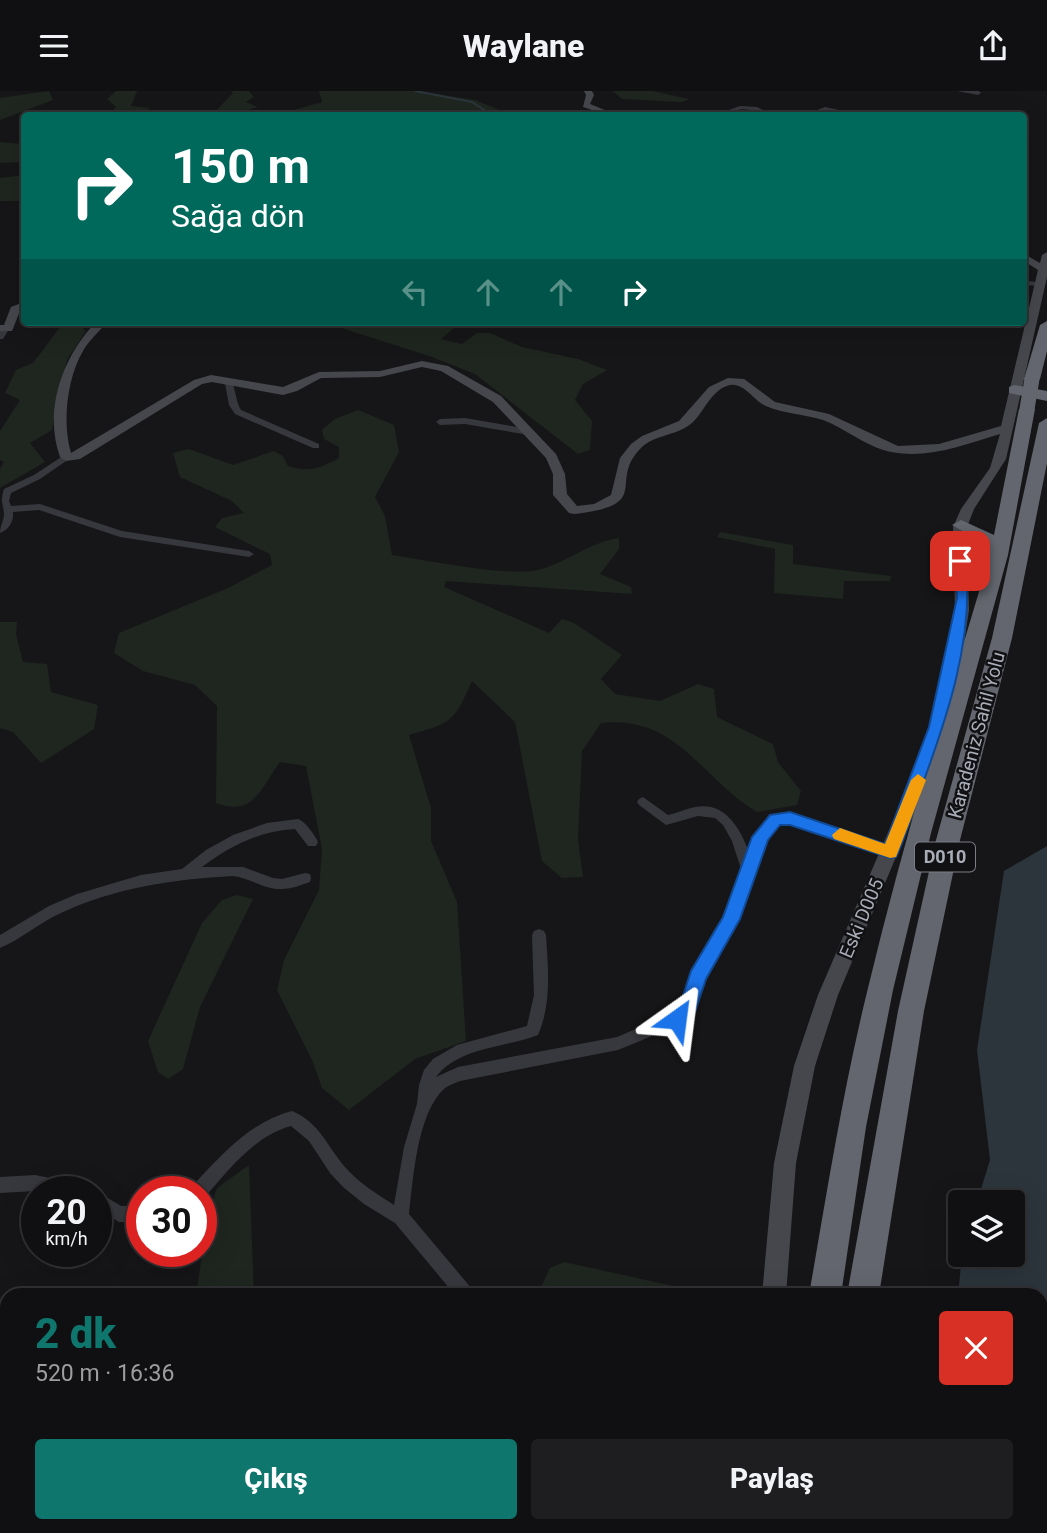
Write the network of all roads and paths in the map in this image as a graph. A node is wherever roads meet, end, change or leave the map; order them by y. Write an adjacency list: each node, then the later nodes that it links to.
1 (588, 91): 5 (street)
2 (960, 91): 3 (street)
3 (975, 91)
4 (836, 110): 8 (street)
5 (606, 112)
6 (730, 112): 7 (street)
7 (766, 112)
8 (817, 112)
9 (1047, 255): 11 (street, Eski D005)
10 (1027, 259): 11 (street)
11 (1043, 269): 13 (street, Eski D005)
12 (1027, 283): 13 (street)
13 (1040, 284): 20 (street, Eski D005)
14 (21, 306): 17 (street)
15 (1047, 325): 18 (highway, D010)
16 (98, 326): 28 (street)
17 (2, 331)
18 (1032, 379): 22 (highway, D010, bridge)
19 (227, 380): 26 (street); 27 (street); 28 (street)
20 (1014, 390): 21 (highway); 25 (street, Eski D005)
21 (1047, 396)
22 (1027, 409): 31 (highway, D010)
23 (440, 422): 26 (street)
24 (1047, 423): 52 (highway, Karadeniz Sahil Yolu / D010)
25 (1008, 428): 26 (street); 32 (street, Eski D005)
26 (530, 432)
27 (316, 446)
28 (66, 457): 29 (street)
29 (5, 490): 30 (street)
30 (8, 509): 33 (street); 34 (street)
31 (1009, 515): 32 (highway); 35 (highway, D010)
32 (963, 525): 35 (highway); 38 (street, Eski D005)
33 (0, 530)
34 (249, 554)
35 (999, 555): 51 (highway, Karadeniz Sahil Yolu / D010)
36 (643, 802): 39 (street)
37 (312, 842): 40 (street)
38 (890, 852): 39 (street); 50 (street, Eski D005)
39 (748, 872): 44 (street)
40 (186, 873): 41 (street); 43 (street)
41 (305, 877)
42 (539, 935): 44 (street)
43 (0, 942)
44 (423, 1109): 48 (street)
45 (212, 1176): 48 (street)
46 (21, 1184): 47 (street)
47 (0, 1185)
48 (401, 1217): 49 (street)
49 (460, 1288)
50 (774, 1288)
51 (826, 1288)
52 (864, 1288)

